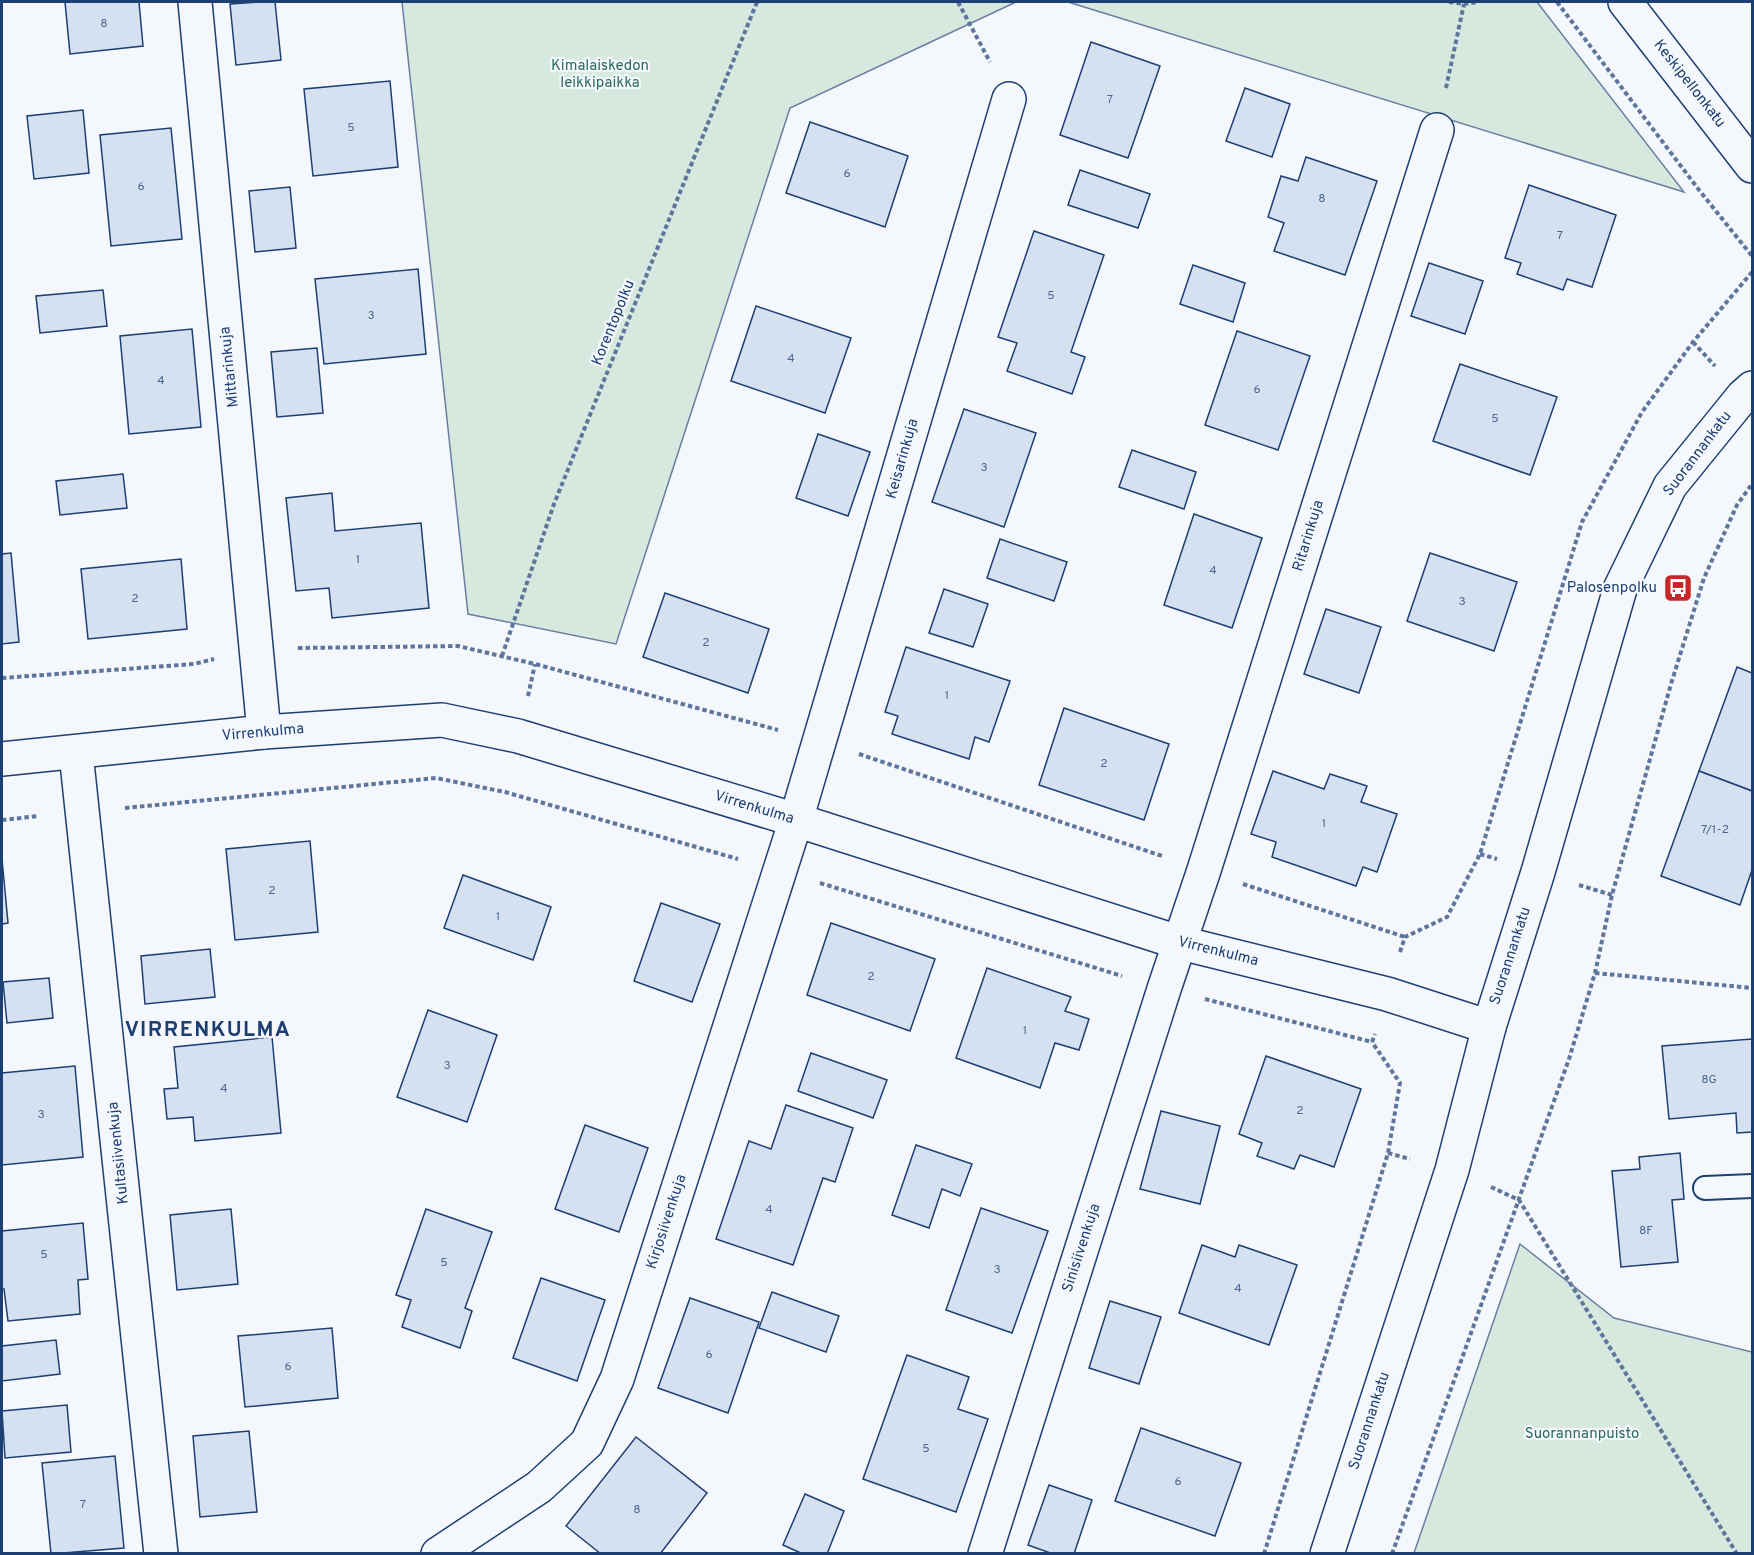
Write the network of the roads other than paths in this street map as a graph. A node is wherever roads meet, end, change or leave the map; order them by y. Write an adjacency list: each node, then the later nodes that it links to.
1 (195, 2): 7 (street, Mittarinkuja)
2 (1625, 2): 5 (street, Keskipellonkatu)
3 (1010, 99): 10 (street, Keisarinkuja)
4 (1437, 130): 11 (street, Ritarinkuja)
5 (1752, 166)
6 (1752, 388): 12 (street, Suorannankatu)
7 (264, 732): 8 (street, Virrenkulma); 10 (street, Virrenkulma)
8 (76, 753): 9 (street, Virrenkulma); 15 (street, Kultasiivenkuja)
9 (2, 759)
10 (796, 820): 11 (street, Virrenkulma); 16 (street, Kirjosiivenkuja)
11 (1181, 943): 12 (street, Virrenkulma); 17 (street, Sinisiivenkuja)
12 (1489, 1027): 18 (street, Suorannankatu)
13 (1752, 1186): 14 (lane)
14 (1705, 1188)
15 (162, 1554)
16 (438, 1554)
17 (985, 1554)
18 (1327, 1554)

